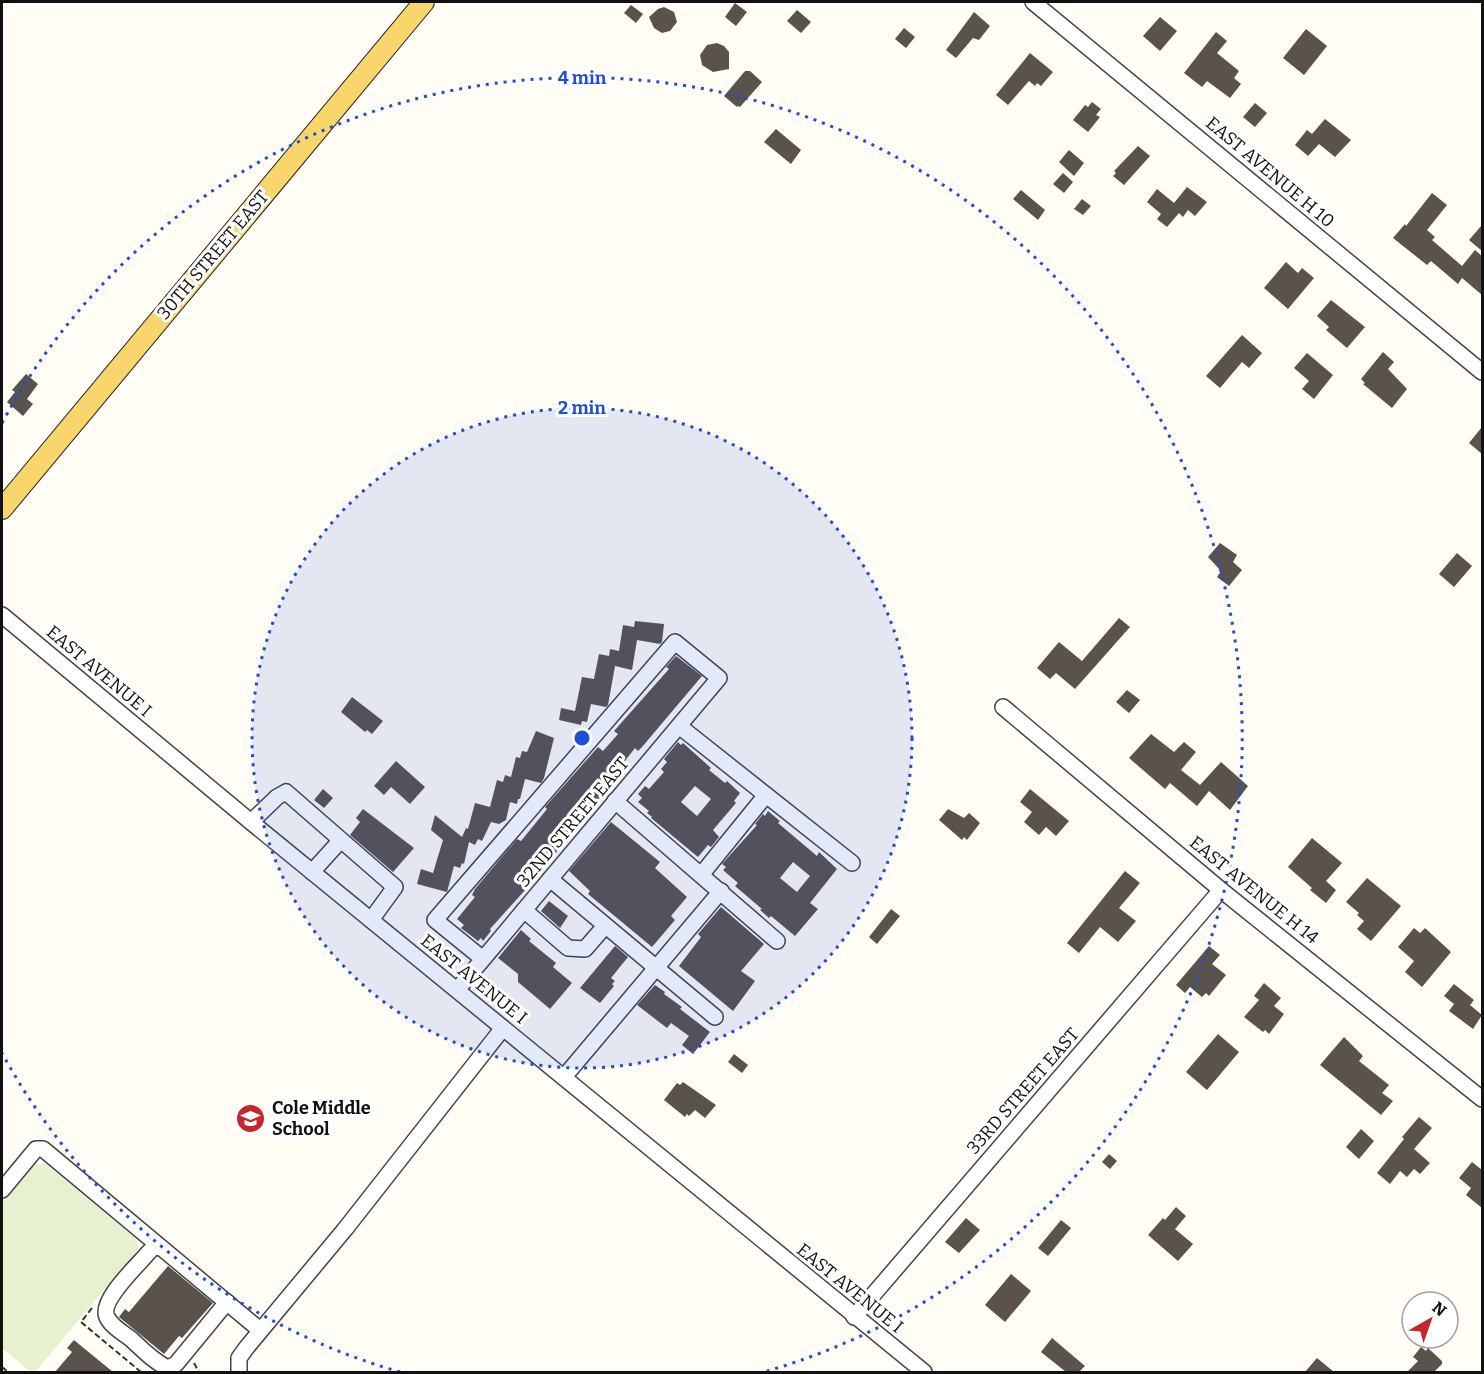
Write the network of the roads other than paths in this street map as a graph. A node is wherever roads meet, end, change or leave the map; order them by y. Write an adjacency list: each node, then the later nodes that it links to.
1 (424, 2): 4 (main road, 30TH STREET EAST)
2 (1033, 2): 3 (street, EAST AVENUE H 10)
3 (1482, 372)
4 (2, 509)
5 (2, 615): 10 (street, EAST AVENUE I)
6 (1003, 707): 16 (street, EAST AVENUE H 14)
7 (679, 726): 8 (street); 9 (street, 32ND STREET EAST); 22 (street, 32ND STREET EAST)
8 (766, 795): 12 (street); 14 (street)
9 (615, 801): 14 (street); 15 (street, 32ND STREET EAST)
10 (251, 822): 11 (street); 13 (street, EAST AVENUE I)
11 (340, 841): 13 (street); 19 (street)
12 (852, 863)
13 (312, 872): 19 (street, EAST AVENUE I)
14 (701, 875): 17 (street)
15 (550, 879): 18 (street, 32ND STREET EAST); 20 (street)
16 (1221, 890): 28 (street, EAST AVENUE H 14); 32 (street, 33RD STREET EAST)
17 (721, 891): 21 (street); 23 (street)
18 (524, 910): 20 (street); 22 (street, 32ND STREET EAST)
19 (372, 920): 24 (street, EAST AVENUE I)
20 (604, 926): 23 (street)
21 (777, 941)
22 (483, 960): 24 (street, 32ND STREET EAST)
23 (656, 969): 25 (street); 27 (street)
24 (457, 990): 26 (street, EAST AVENUE I)
25 (715, 1017)
26 (503, 1028): 27 (street, EAST AVENUE I); 33 (street)
27 (564, 1077): 32 (street, EAST AVENUE I)
28 (1482, 1099)
29 (2, 1190): 30 (street)
30 (160, 1247): 31 (street); 31 (street)
31 (227, 1302): 33 (street)
32 (854, 1317): 35 (street, EAST AVENUE I)
33 (260, 1330): 34 (street)
34 (239, 1372)
35 (924, 1372)

